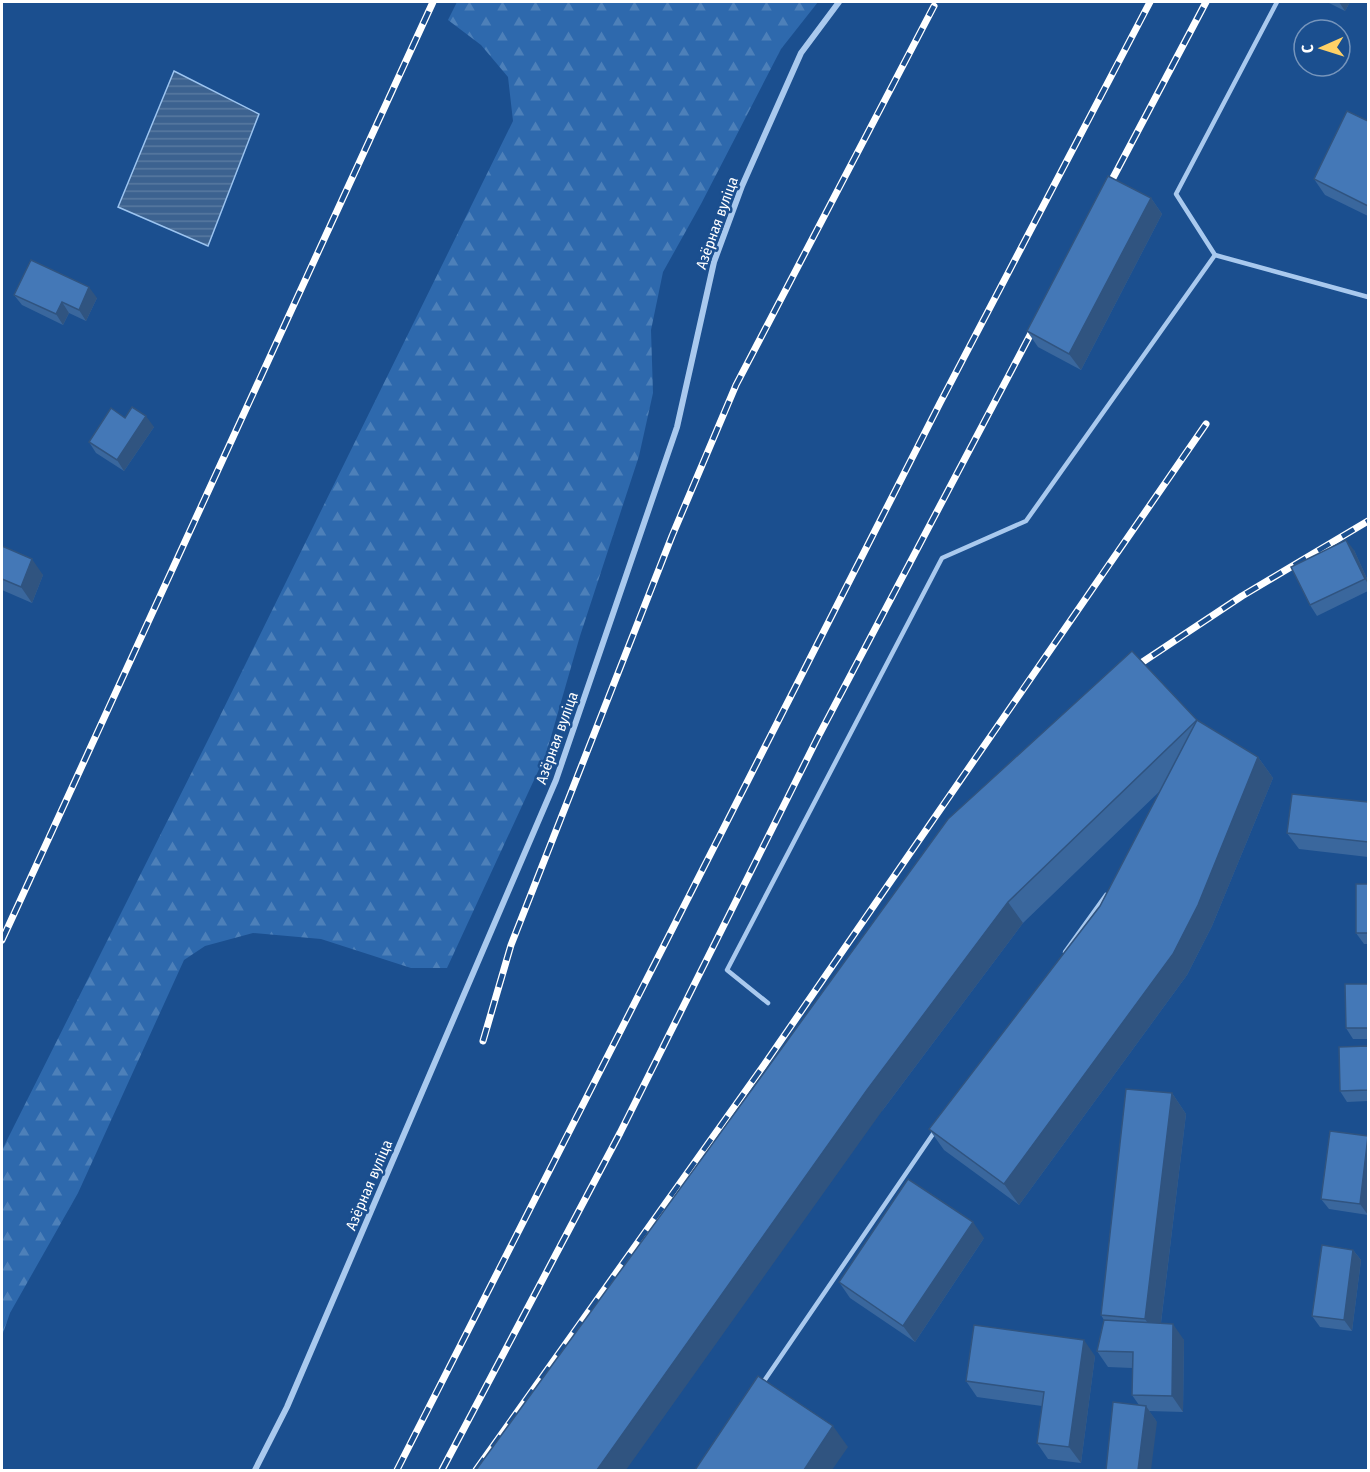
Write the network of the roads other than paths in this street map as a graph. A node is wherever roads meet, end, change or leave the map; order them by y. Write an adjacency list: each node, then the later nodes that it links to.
1 (839, 2): 10 (street, Азёрная вуліца)
2 (1276, 2): 3 (lane)
3 (1215, 255): 4 (lane); 7 (lane)
4 (1368, 297)
5 (1107, 894): 6 (lane)
6 (1059, 961)
7 (768, 1004)
8 (940, 1124): 9 (lane)
9 (756, 1393)
10 (255, 1470)

